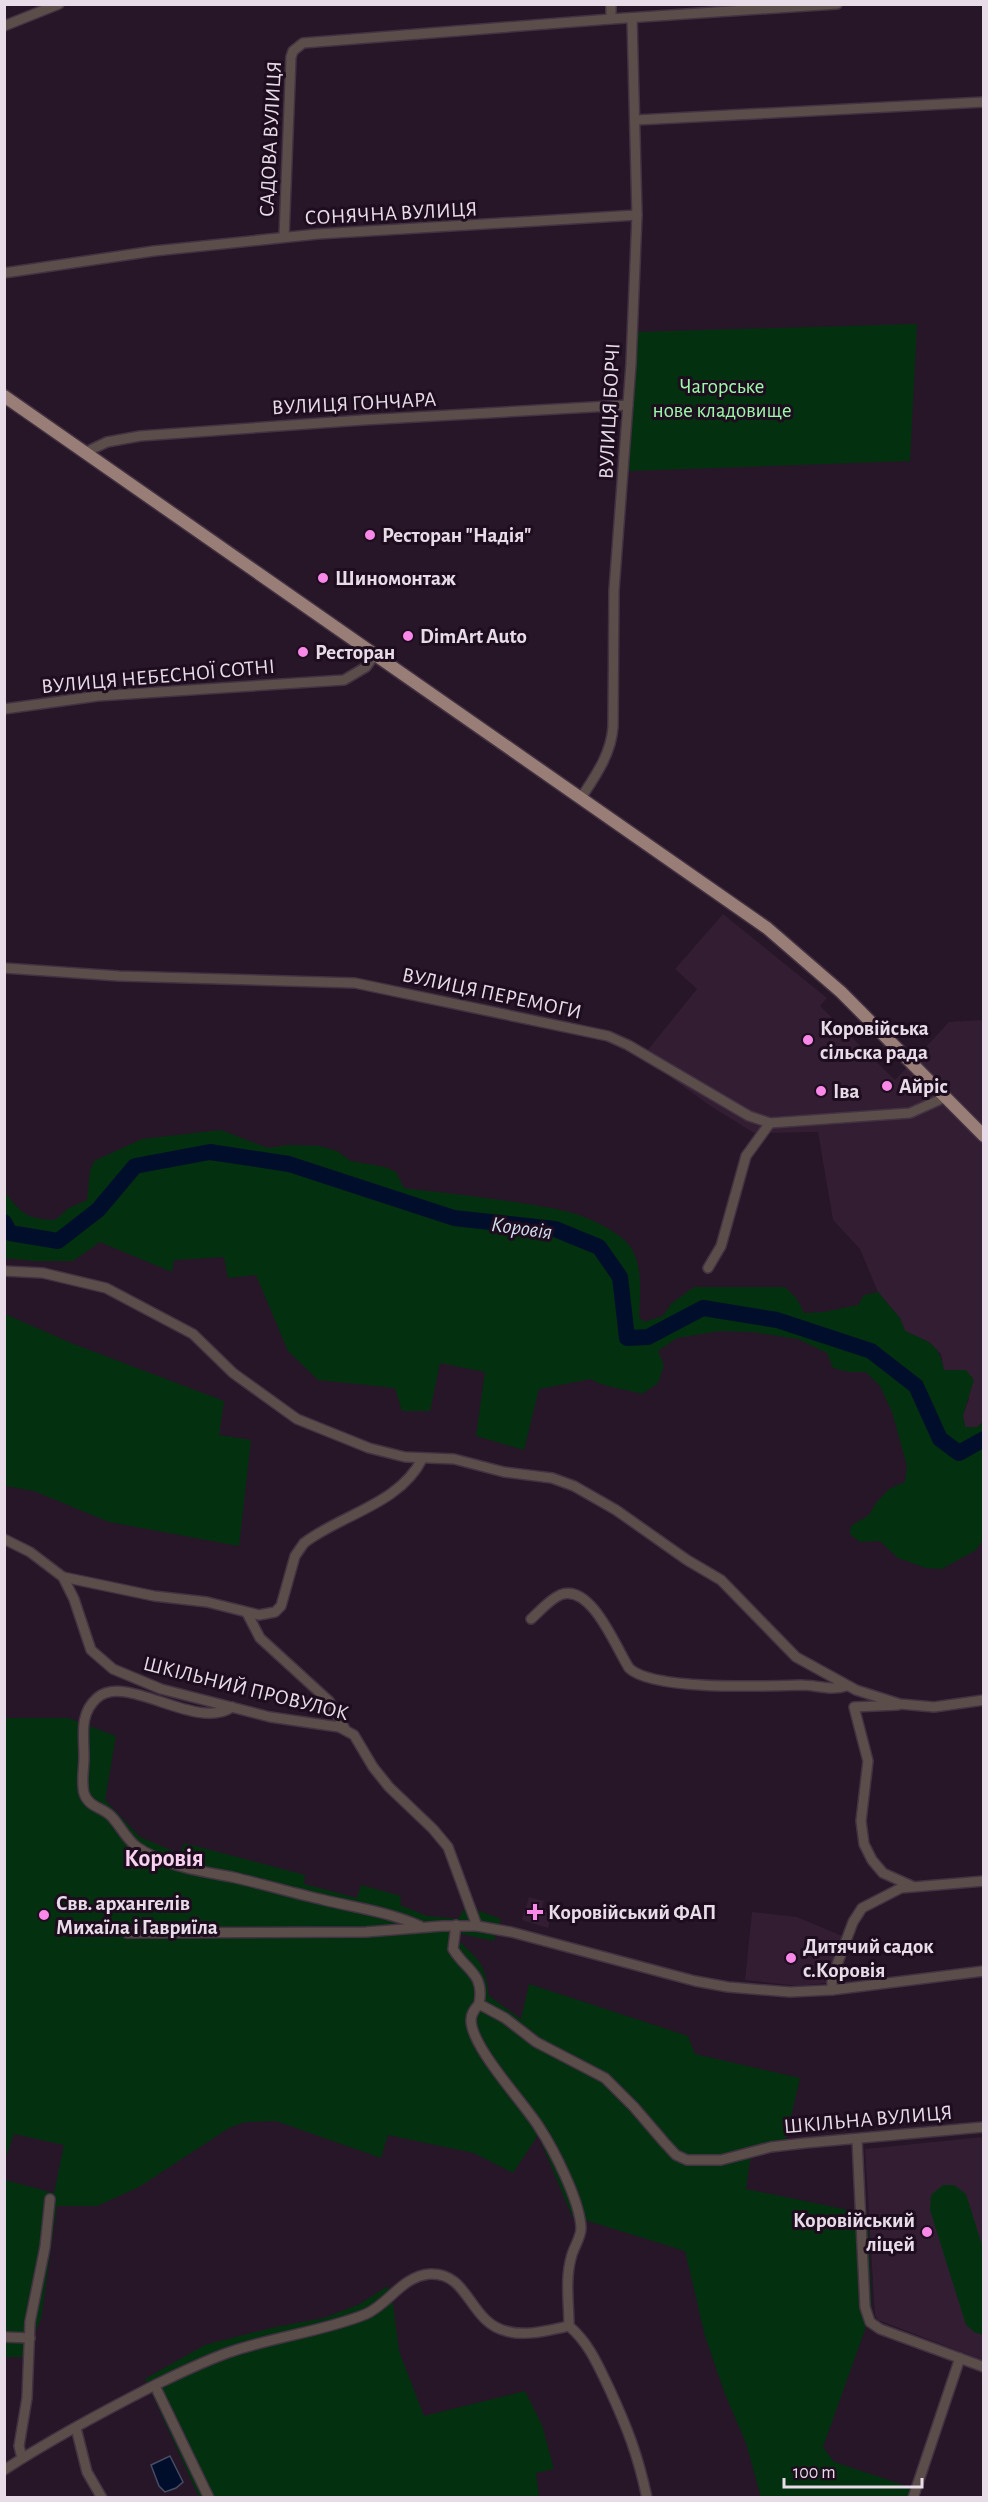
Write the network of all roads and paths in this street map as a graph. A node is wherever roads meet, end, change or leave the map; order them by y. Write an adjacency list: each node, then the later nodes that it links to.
1 (58, 4): 6 (street)
2 (610, 4): 5 (street)
3 (837, 4): 4 (street, САДОВА ВУЛИЦЯ)
4 (632, 18): 5 (street, САДОВА ВУЛИЦЯ); 8 (street, ВУЛИЦЯ БОРЧІ)
5 (611, 19): 10 (street, САДОВА ВУЛИЦЯ)
6 (4, 26)
7 (984, 102): 8 (street)
8 (636, 120): 9 (street, ВУЛИЦЯ БОРЧІ)
9 (637, 215): 10 (street, СОНЯЧНА ВУЛИЦЯ); 13 (street, ВУЛИЦЯ БОРЧІ)
10 (284, 237): 11 (street, СОНЯЧНА ВУЛИЦЯ)
11 (4, 273)
12 (4, 396): 14 (main road)
13 (628, 405): 14 (street, ВУЛИЦЯ ГОНЧАРА); 17 (street, ВУЛИЦЯ БОРЧІ)
14 (86, 452): 15 (main road)
15 (376, 653): 16 (street, ВУЛИЦЯ НЕБЕСНОЇ СОТНІ); 17 (main road)
16 (4, 709)
17 (581, 798): 19 (main road)
18 (4, 968): 20 (street, ВУЛИЦЯ ПЕРЕМОГИ)
19 (946, 1097): 20 (street, ВУЛИЦЯ ПЕРЕМОГИ); 21 (main road)
20 (770, 1123): 22 (street)
21 (984, 1136)
22 (708, 1268)
23 (4, 1270): 24 (street)
24 (422, 1459): 27 (street); 29 (street)
25 (4, 1539): 26 (street)
26 (63, 1577): 27 (street); 32 (street, ШКІЛЬНИЙ ПРОВУЛОК)
27 (247, 1612): 33 (street)
28 (531, 1619): 29 (street)
29 (846, 1686): 31 (street)
30 (984, 1700): 31 (street)
31 (900, 1704): 35 (street)
32 (232, 1707): 33 (street, ШКІЛЬНИЙ ПРОВУЛОК); 38 (street)
33 (345, 1729): 37 (street, ШКІЛЬНИЙ ПРОВУЛОК)
34 (984, 1881): 35 (street)
35 (912, 1886): 41 (street)
36 (456, 1925): 37 (street); 38 (street); 42 (street)
37 (477, 1926): 41 (street)
38 (422, 1927): 39 (street)
39 (127, 1933)
40 (984, 1971): 41 (street)
41 (832, 1990)
42 (479, 2004): 44 (street, ШКІЛЬНА ВУЛИЦЯ); 46 (street)
43 (984, 2127): 44 (street, ШКІЛЬНА ВУЛИЦЯ)
44 (857, 2139): 49 (street)
45 (50, 2199): 48 (street)
46 (569, 2326): 51 (street); 57 (street)
47 (4, 2337): 48 (street)
48 (30, 2338): 53 (street)
49 (960, 2358): 50 (street); 58 (street)
50 (984, 2367)
51 (155, 2386): 52 (street); 56 (street)
52 (76, 2428): 53 (street); 55 (street)
53 (22, 2458): 54 (street)
54 (4, 2470)
55 (102, 2498)
56 (208, 2498)
57 (647, 2498)
58 (913, 2498)

